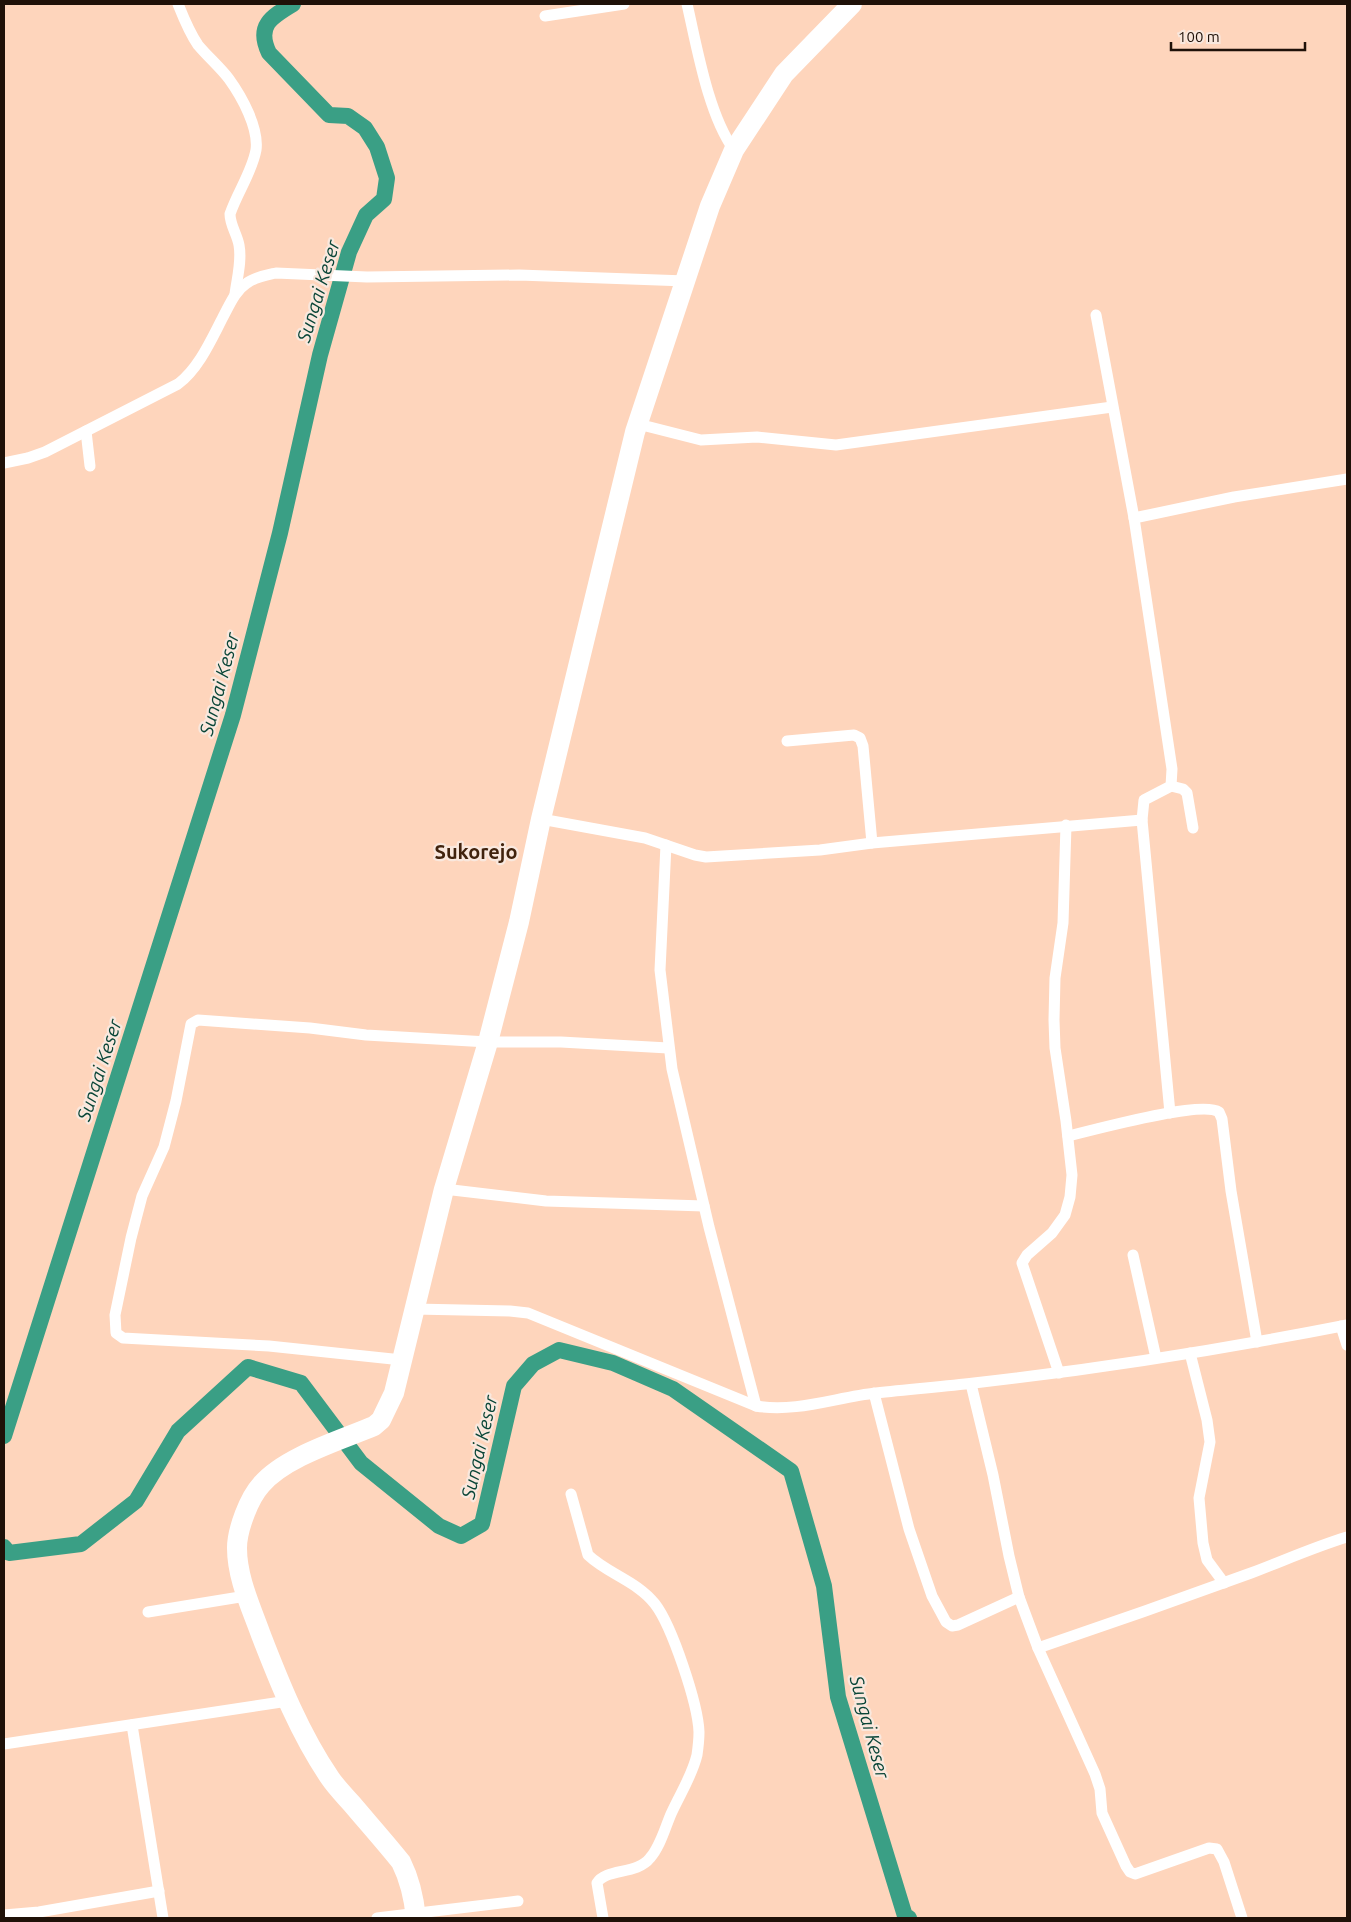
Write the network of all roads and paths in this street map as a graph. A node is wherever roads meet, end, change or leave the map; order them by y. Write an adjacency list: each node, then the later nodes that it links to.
1 (178, 4): 8 (street)
2 (624, 4): 5 (street)
3 (687, 4): 6 (street)
4 (852, 4): 6 (highway)
5 (545, 16)
6 (734, 150): 7 (highway)
7 (686, 281): 8 (street); 11 (highway)
8 (235, 294): 12 (street)
9 (1096, 315): 10 (street)
10 (1112, 407): 11 (street); 16 (street)
11 (638, 424): 19 (highway)
12 (86, 432): 13 (street); 14 (street)
13 (4, 463)
14 (90, 466)
15 (1347, 480): 16 (street)
16 (1134, 518): 18 (street)
17 (787, 741): 23 (street)
18 (1171, 786): 20 (street); 22 (street)
19 (541, 819): 24 (street); 25 (highway)
20 (1142, 820): 21 (street); 27 (street)
21 (1066, 825): 23 (street); 28 (street)
22 (1193, 828)
23 (872, 843): 24 (street)
24 (666, 845): 26 (street)
25 (488, 1042): 26 (street); 29 (highway); 38 (street)
26 (668, 1048): 30 (street)
27 (1170, 1113): 28 (street); 34 (street)
28 (1068, 1136): 39 (street)
29 (444, 1189): 30 (street); 32 (highway)
30 (704, 1206): 42 (street)
31 (1133, 1255): 37 (street)
32 (414, 1309): 38 (highway); 42 (street)
33 (1344, 1326): 34 (street); 35 (street)
34 (1257, 1342): 36 (street)
35 (1347, 1345)
36 (1190, 1353): 37 (street); 45 (street)
37 (1156, 1358): 39 (street)
38 (402, 1360): 46 (highway)
39 (1059, 1373): 40 (street)
40 (971, 1384): 41 (street); 47 (street)
41 (874, 1393): 42 (street); 47 (street)
42 (756, 1406)
43 (571, 1494): 59 (street)
44 (1347, 1537): 45 (street)
45 (1224, 1583): 49 (street)
46 (246, 1596): 48 (street); 50 (highway)
47 (1019, 1596): 49 (street)
48 (148, 1612)
49 (1038, 1648): 60 (street)
50 (288, 1701): 51 (street); 56 (highway)
51 (132, 1725): 52 (street); 53 (street)
52 (4, 1744)
53 (159, 1890): 55 (street); 57 (street)
54 (518, 1901): 56 (street)
55 (4, 1915)
56 (416, 1916): 58 (street)
57 (163, 1918)
58 (377, 1918)
59 (603, 1918)
60 (1242, 1918)

